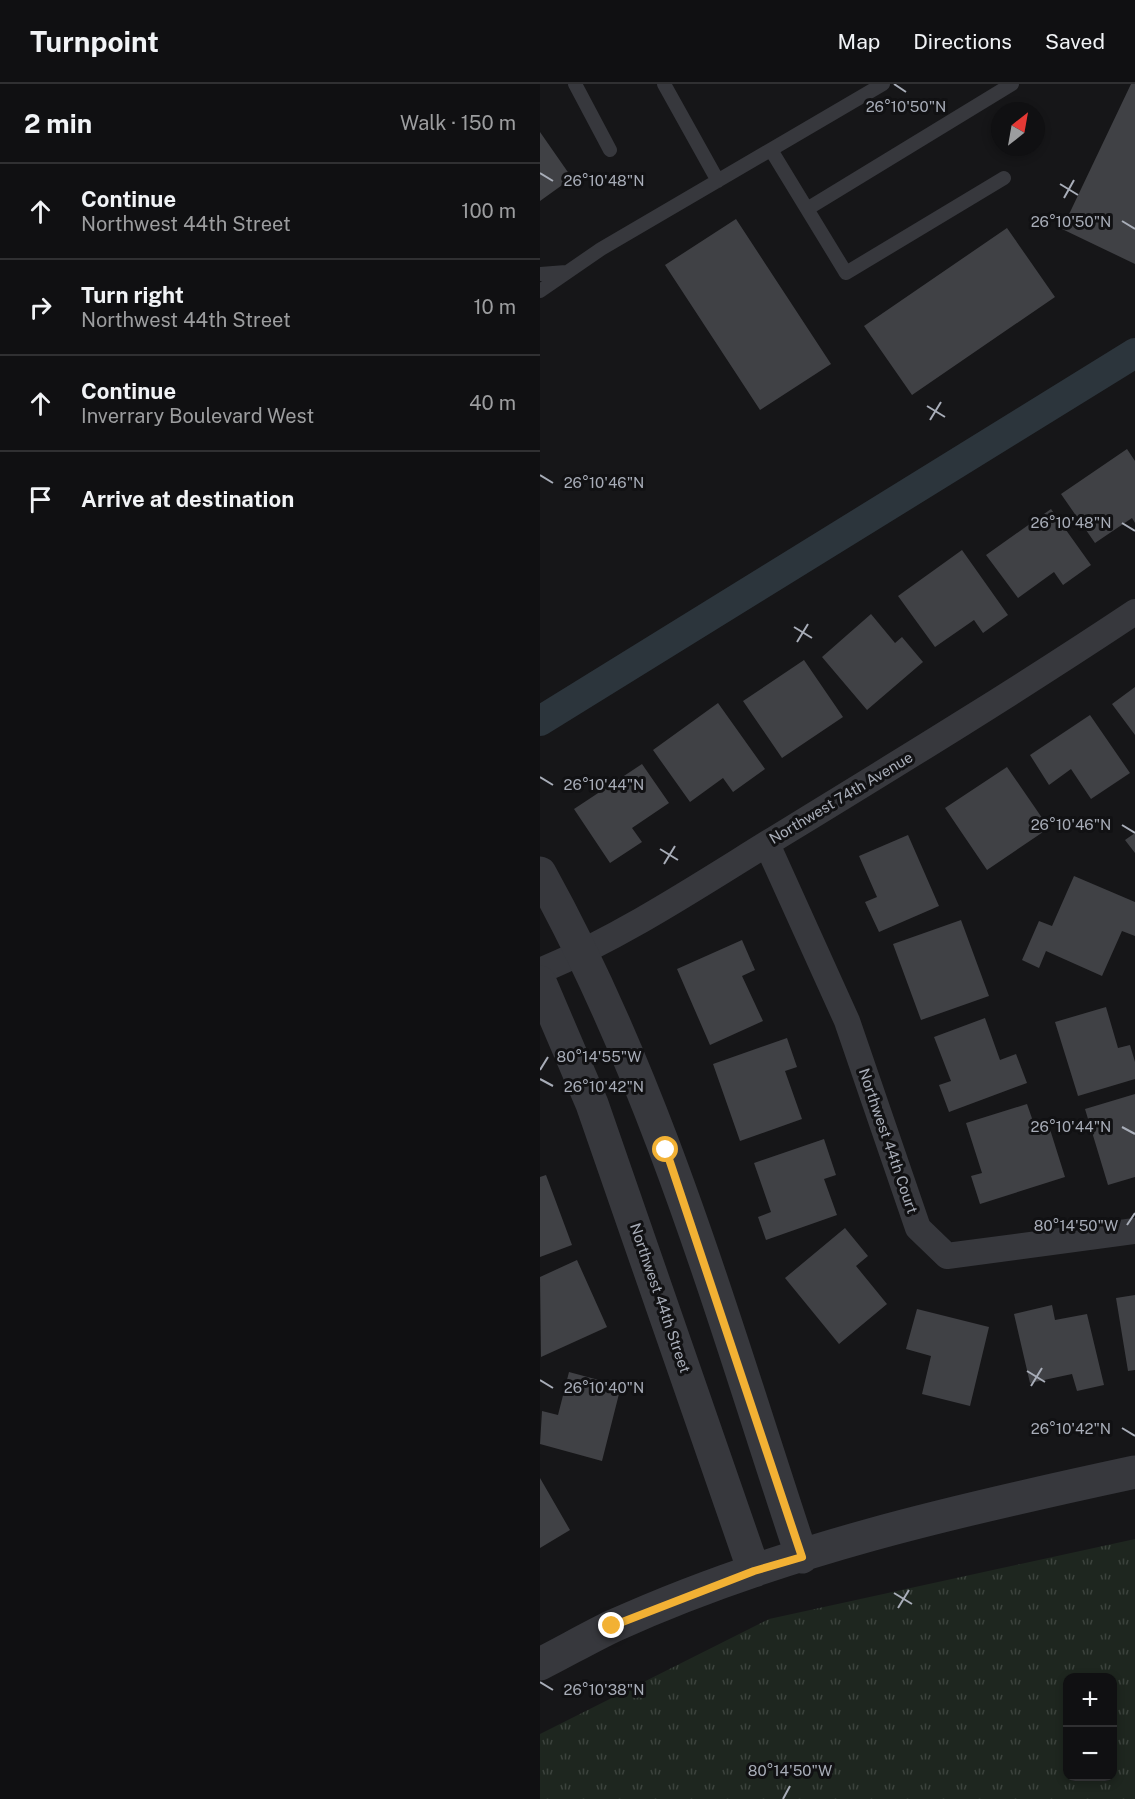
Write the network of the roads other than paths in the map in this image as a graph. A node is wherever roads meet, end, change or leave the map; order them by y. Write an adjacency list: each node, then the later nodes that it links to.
1 (575, 84): 5 (lane)
2 (664, 84): 8 (lane)
3 (883, 84): 6 (lane)
4 (1012, 84): 9 (lane)
5 (610, 150)
6 (771, 150): 8 (lane); 9 (lane)
7 (1004, 178): 9 (lane)
8 (718, 181): 10 (lane)
9 (807, 209)
10 (568, 272): 11 (lane); 12 (lane)
11 (540, 274)
12 (540, 291)
13 (1135, 612): 14 (street, Northwest 74th Avenue)
14 (767, 844): 16 (street, Northwest 74th Avenue); 19 (street, Northwest 44th Court)
15 (540, 873): 16 (street)
16 (582, 953): 17 (street, Northwest 74th Avenue); 21 (street)
17 (540, 971)
18 (540, 982): 22 (street, Northwest 44th Street)
19 (1135, 1231)
20 (1135, 1472): 21 (street)
21 (802, 1557): 22 (street)
22 (754, 1571): 23 (street)
23 (540, 1664)

